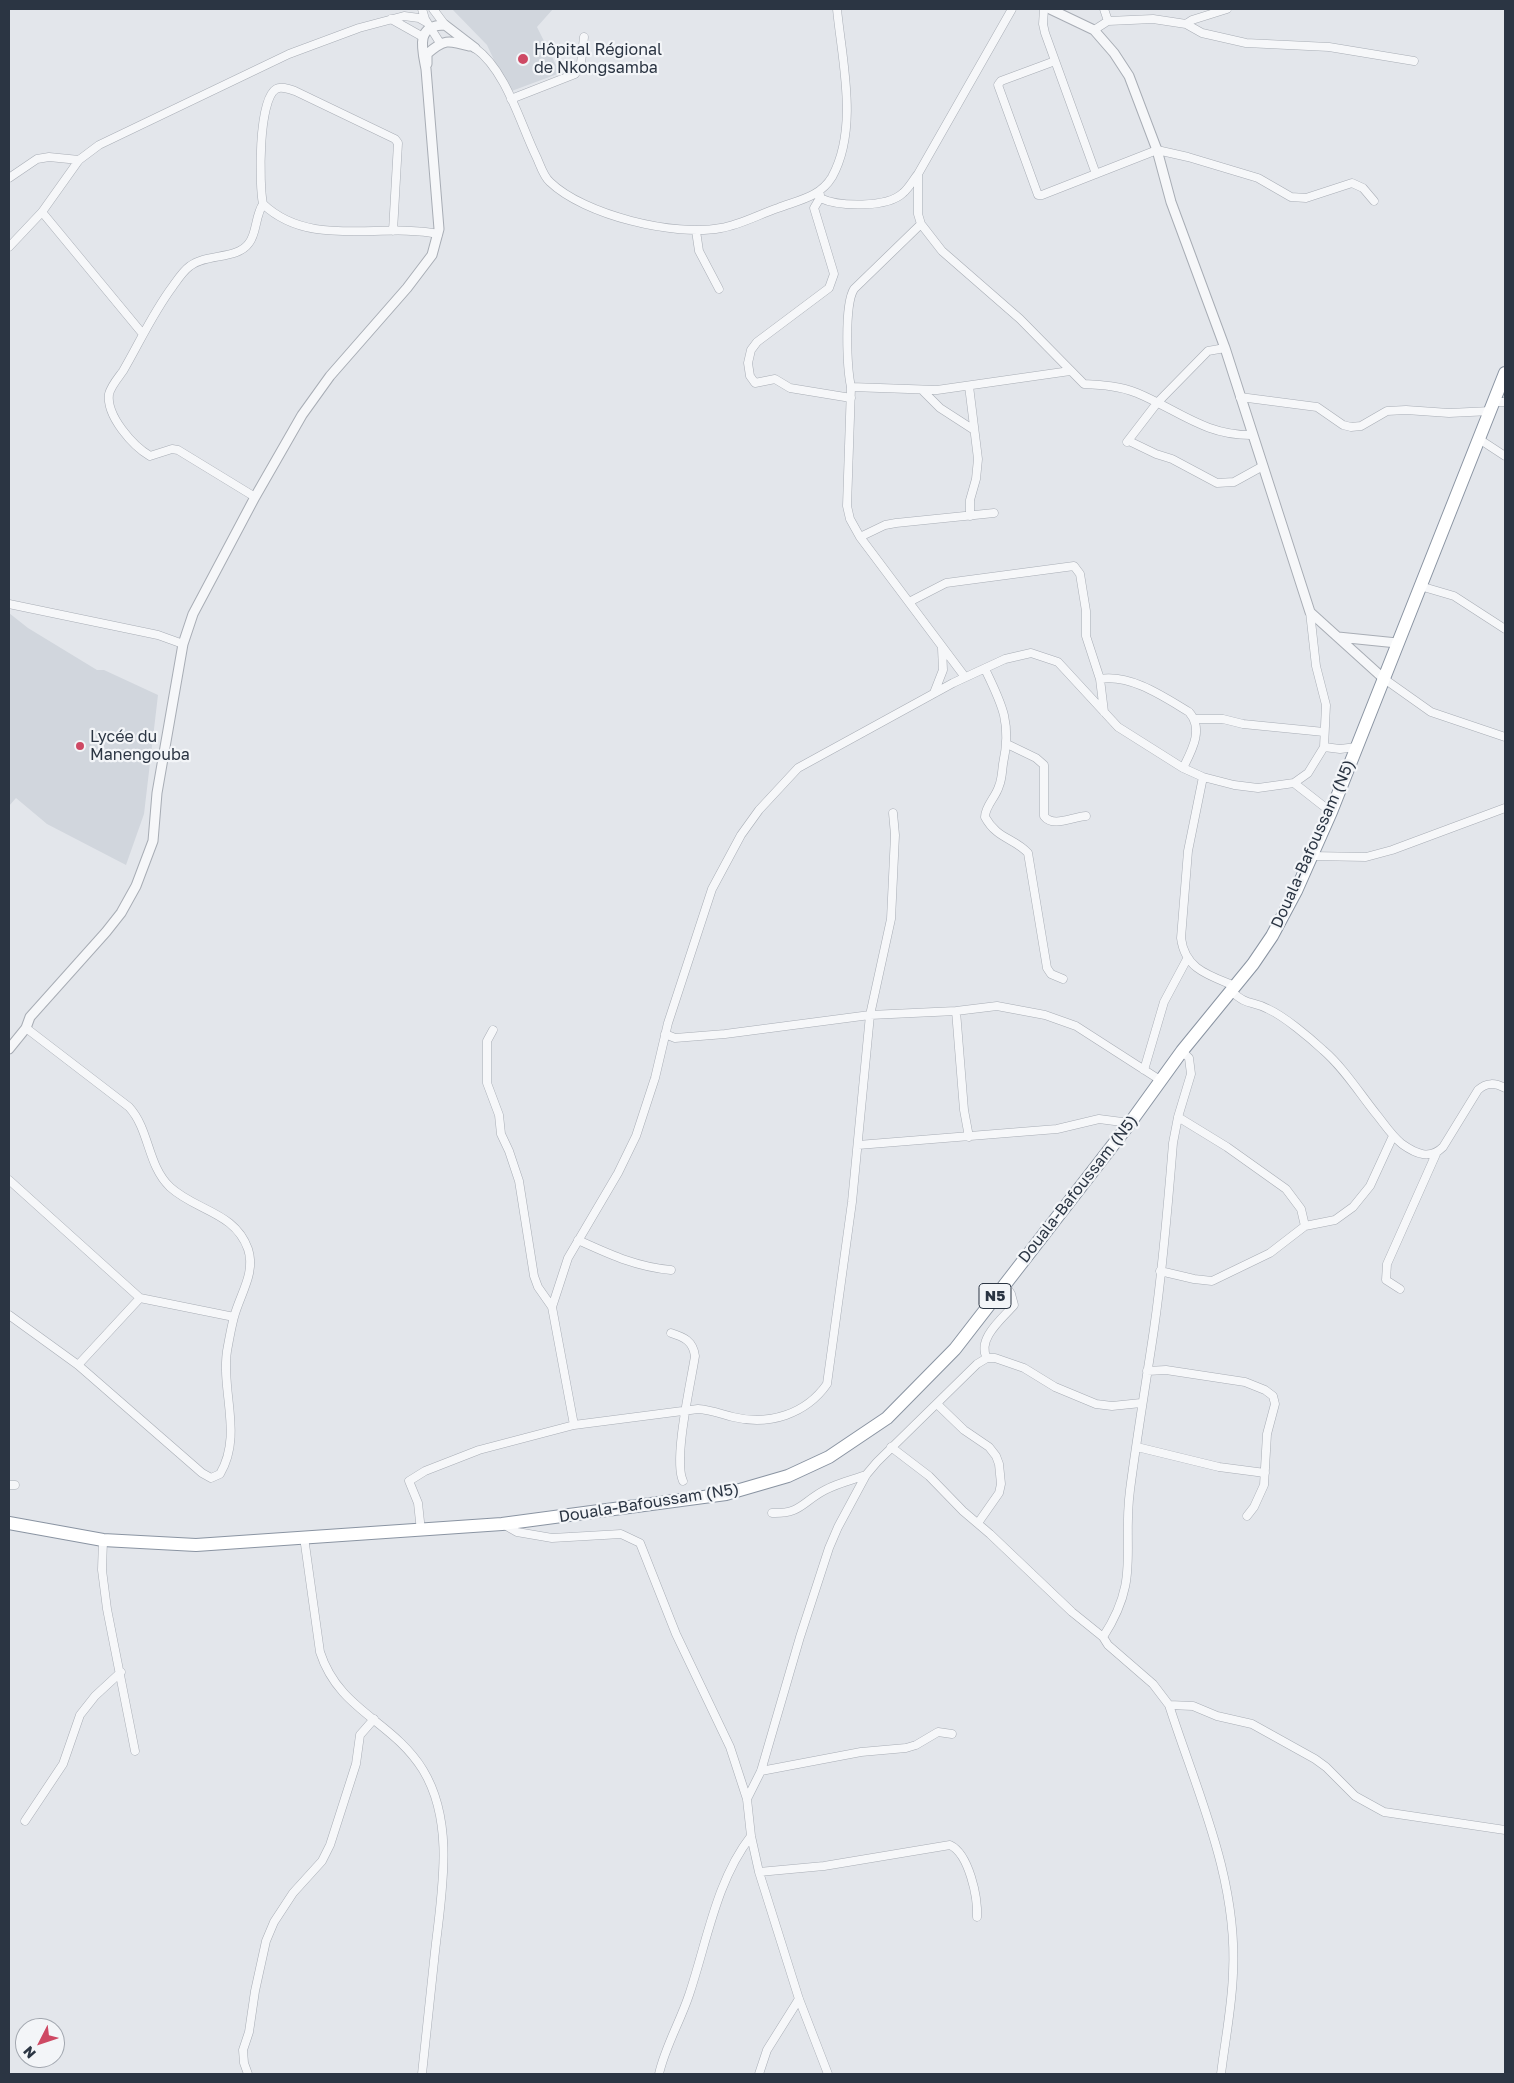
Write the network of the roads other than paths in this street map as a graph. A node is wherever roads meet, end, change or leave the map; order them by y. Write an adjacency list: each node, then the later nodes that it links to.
1 (414, 9): 10 (street)
2 (422, 9): 14 (street)
3 (433, 9): 15 (street)
4 (837, 9): 30 (street)
5 (1012, 9): 27 (street)
6 (1044, 9): 21 (street)
7 (1050, 9): 16 (street)
8 (1104, 9): 12 (street)
9 (1227, 9): 13 (street)
10 (404, 16): 11 (street); 14 (street)
11 (391, 20): 17 (street); 26 (street)
12 (1108, 22): 13 (street); 16 (street)
13 (1186, 24): 22 (street)
14 (428, 25): 15 (street); 17 (street); 19 (street)
15 (445, 25): 20 (street)
16 (1094, 30): 25 (street)
17 (423, 37): 23 (street)
18 (584, 37): 24 (street)
19 (440, 43): 20 (street); 23 (street)
20 (475, 48): 24 (street)
21 (1056, 61): 28 (street); 28 (street)
22 (1414, 61)
23 (426, 69): 37 (street)
24 (513, 104): 35 (street)
25 (1158, 150): 28 (street); 31 (street); 41 (street)
26 (79, 160): 29 (street); 33 (street)
27 (918, 174): 30 (street); 34 (street)
28 (1096, 174)
29 (9, 178)
30 (821, 194): 35 (street); 48 (street)
31 (1374, 201)
32 (263, 204): 36 (street); 36 (street); 40 (street)
33 (42, 212): 38 (street); 40 (street)
34 (921, 224): 42 (street); 45 (street)
35 (696, 231): 39 (street)
36 (393, 232): 37 (street)
37 (438, 234): 56 (street)
38 (9, 247)
39 (719, 289)
40 (142, 333): 56 (street)
41 (1225, 348): 47 (street); 49 (street)
42 (1070, 371): 44 (street); 49 (street)
43 (1505, 373): 50 (highway, Douala-Bafoussam (N5) / N5)
44 (969, 386): 46 (street); 51 (street)
45 (852, 387): 46 (street); 48 (street)
46 (923, 391): 51 (street)
47 (1240, 397): 50 (street); 52 (street)
48 (851, 398): 59 (street)
49 (1157, 403): 52 (street); 55 (street)
50 (1496, 405): 53 (highway, Douala-Bafoussam (N5) / N5)
51 (974, 430): 58 (street)
52 (1253, 435): 55 (street)
53 (1480, 439): 54 (street); 60 (highway, Douala-Bafoussam (N5) / N5)
54 (1505, 456)
55 (1263, 466): 63 (street)
56 (255, 497): 67 (street)
57 (994, 513): 58 (street)
58 (970, 516): 59 (street)
59 (860, 537): 61 (street)
60 (1420, 586): 64 (street); 66 (highway, Douala-Bafoussam (N5) / N5)
61 (909, 602): 68 (street); 71 (street)
62 (9, 604): 67 (street)
63 (1310, 612): 65 (street); 76 (street)
64 (1505, 630)
65 (1338, 637): 66 (street); 72 (street)
66 (1397, 643): 72 (highway, Douala-Bafoussam (N5) / N5)
67 (183, 644): 94 (street)
68 (942, 648): 70 (street); 73 (street)
69 (985, 669): 70 (street); 74 (street); 78 (street)
70 (965, 677): 73 (street)
71 (1100, 678): 74 (street); 75 (street)
72 (1384, 678): 77 (street); 80 (highway, Douala-Bafoussam (N5) / N5)
73 (934, 693): 96 (street)
74 (1104, 714): 81 (street)
75 (1195, 719): 76 (street); 81 (street)
76 (1324, 732): 79 (street)
77 (1505, 737)
78 (1007, 744): 87 (street); 90 (street)
79 (1324, 747): 80 (street); 83 (street)
80 (1357, 747): 85 (highway, Douala-Bafoussam (N5) / N5)
81 (1183, 768): 82 (street)
82 (1203, 777): 83 (street); 89 (street)
83 (1294, 783): 85 (street)
84 (1505, 808): 88 (street)
85 (1331, 812): 88 (highway, Douala-Bafoussam (N5) / N5)
86 (893, 813): 93 (street)
87 (1086, 816)
88 (1311, 856): 91 (highway, Douala-Bafoussam (N5) / N5)
89 (1187, 958): 91 (street); 99 (street)
90 (1063, 979)
91 (1233, 989): 98 (highway, Douala-Bafoussam (N5) / N5); 104 (street)
92 (956, 1011): 93 (street); 99 (street); 105 (street)
93 (870, 1015): 96 (street); 106 (street)
94 (26, 1028): 97 (street); 118 (street)
95 (493, 1030): 116 (street)
96 (665, 1034): 110 (street)
97 (9, 1049)
98 (1182, 1051): 100 (highway, Douala-Bafoussam (N5) / N5); 102 (street)
99 (1144, 1070): 100 (street)
100 (1160, 1080): 103 (highway, Douala-Bafoussam (N5) / N5)
101 (1505, 1088): 107 (street)
102 (1178, 1116): 109 (street); 112 (street)
103 (1130, 1123): 105 (street); 113 (highway, Douala-Bafoussam (N5) / N5)
104 (1393, 1136): 107 (street); 109 (street)
105 (969, 1137): 106 (street)
106 (858, 1145): 125 (street)
107 (1436, 1154): 114 (street)
108 (9, 1180): 115 (street)
109 (1305, 1226): 112 (street)
110 (578, 1240): 111 (street); 116 (street)
111 (671, 1270)
112 (1160, 1271): 122 (street)
113 (1004, 1283): 120 (street); 136 (highway, Douala-Bafoussam (N5) / N5)
114 (1400, 1289)
115 (140, 1298): 118 (street); 121 (street)
116 (552, 1308): 126 (street)
117 (9, 1315): 121 (street)
118 (234, 1317): 121 (street)
119 (671, 1334): 125 (street)
120 (987, 1358): 123 (street); 124 (street)
121 (78, 1365)
122 (1147, 1371): 124 (street); 129 (street)
123 (937, 1404): 127 (street); 135 (street)
124 (1141, 1404): 128 (street)
125 (687, 1411): 126 (street); 131 (street)
126 (574, 1425): 137 (street)
127 (891, 1447): 130 (street); 135 (street)
128 (1138, 1447): 129 (street); 140 (street)
129 (1265, 1473): 133 (street)
130 (866, 1475): 132 (street); 146 (street)
131 (683, 1481)
132 (772, 1513)
133 (1247, 1516)
134 (9, 1523): 139 (highway, Douala-Bafoussam (N5) / N5)
135 (978, 1523): 140 (street)
136 (502, 1524): 137 (highway, Douala-Bafoussam (N5) / N5); 147 (street)
137 (421, 1531): 138 (highway, Douala-Bafoussam (N5) / N5)
138 (304, 1537): 139 (highway, Douala-Bafoussam (N5) / N5); 143 (street)
139 (103, 1540): 141 (street)
140 (1103, 1637): 142 (street)
141 (121, 1672): 145 (street); 148 (street)
142 (1169, 1705): 149 (street); 159 (street)
143 (374, 1719): 154 (street); 155 (street)
144 (952, 1734): 146 (street)
145 (135, 1751)
146 (761, 1771): 147 (street)
147 (746, 1799): 150 (street)
148 (25, 1821)
149 (1505, 1830)
150 (751, 1836): 151 (street); 156 (street)
151 (759, 1872): 152 (street); 153 (street)
152 (977, 1917)
153 (799, 1999): 157 (street); 158 (street)
154 (248, 2074)
155 (422, 2074)
156 (659, 2074)
157 (759, 2074)
158 (828, 2074)
159 (1221, 2074)

